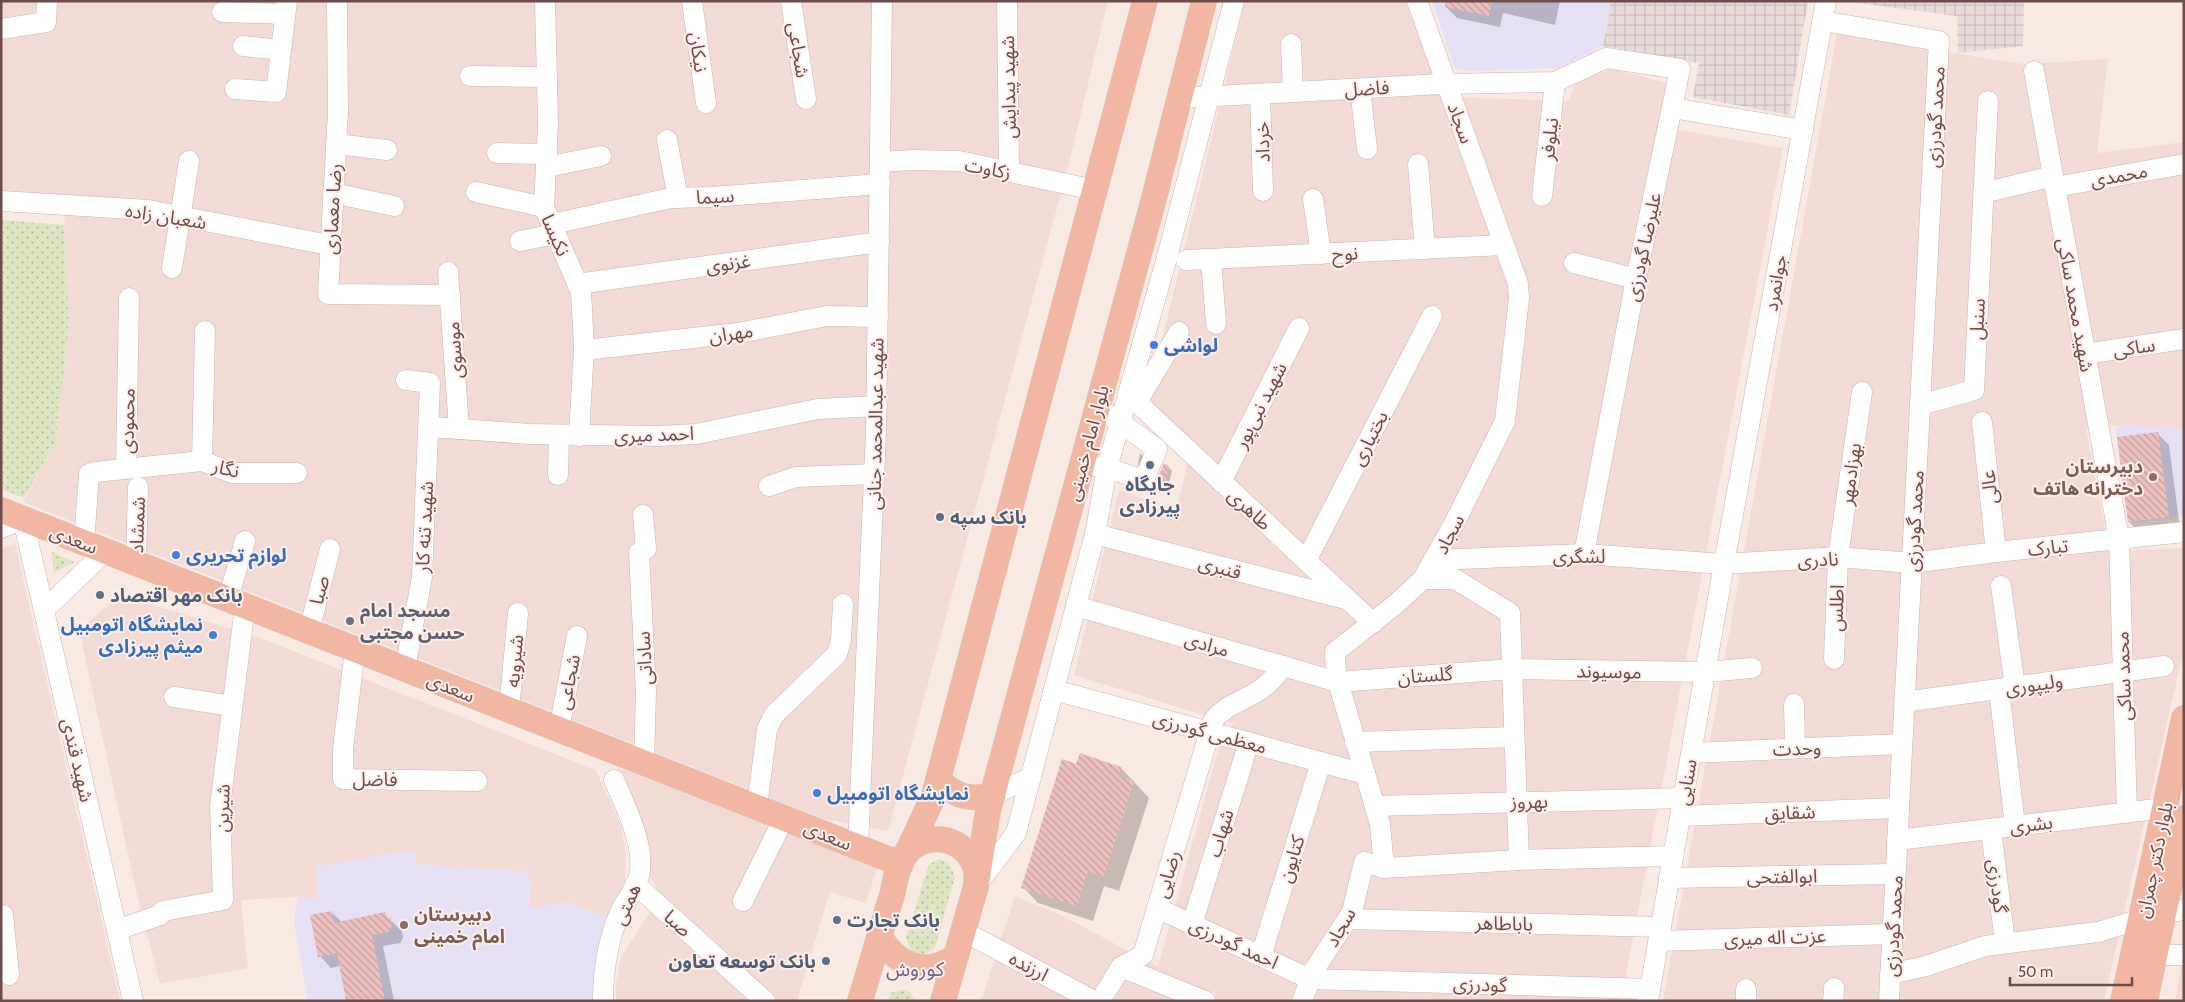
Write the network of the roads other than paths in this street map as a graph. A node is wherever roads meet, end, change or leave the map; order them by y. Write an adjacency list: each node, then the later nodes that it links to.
1 (47, 1): 16 (street)
2 (337, 1): 37 (street, رضا معماری)
3 (545, 1): 22 (street, نکیسا)
4 (692, 1): 33 (street, نیکان)
5 (791, 1): 30 (street, شجاعی)
6 (882, 1): 44 (street, شهید عبدالمحمد جنانی)
7 (1007, 1): 47 (street, شهید پیدایش)
8 (1145, 1): 50 (main road)
9 (1204, 1): 31 (main road, بلوار امام خمینی)
10 (1234, 1): 29 (street)
11 (1417, 1): 24 (street, سجاد)
12 (1826, 1): 15 (street, جوانمرد)
13 (286, 8): 14 (street); 19 (street)
14 (222, 12)
15 (1823, 21): 35 (street, جوانمرد); 91 (street, محمد گودرزی)
16 (1, 29)
17 (1291, 44): 27 (street)
18 (243, 46): 19 (street)
19 (281, 50): 25 (street)
20 (2034, 71): 48 (street, شهید محمد ساکی)
21 (470, 76): 22 (street)
22 (547, 77): 43 (street, نکیسا)
23 (1555, 82): 24 (street, فاضل); 34 (street, علیرضا گودرزی); 55 (street, نیلوفر)
24 (1447, 84): 26 (street, فاضل); 67 (street, سجاد)
25 (235, 89)
26 (1360, 89): 27 (street, فاضل); 38 (street)
27 (1293, 92): 28 (street, فاضل)
28 (1260, 94): 29 (street, فاضل); 51 (street, خرداد)
29 (1209, 96): 31 (street, فاضل); 61 (street)
30 (806, 98)
31 (1179, 98): 59 (main road, بلوار امام خمینی)
32 (1988, 101): 53 (street, سنبل)
33 (706, 103)
34 (1672, 108): 35 (street); 75 (street, علیرضا گودرزی)
35 (1803, 130): 124 (street, جوانمرد)
36 (667, 140): 56 (street)
37 (336, 144): 39 (street); 54 (street, رضا معماری)
38 (1367, 149)
39 (387, 150)
40 (497, 153): 43 (street)
41 (601, 156): 43 (street)
42 (189, 160): 62 (street)
43 (546, 160): 63 (street, نکیسا)
44 (880, 162): 47 (street, زکاوت); 49 (street, شهید عبدالمحمد جنانی)
45 (1418, 164): 68 (street)
46 (2184, 164): 48 (street, محمدی)
47 (1009, 172): 50 (street, زکاوت)
48 (2054, 182): 53 (street); 87 (street, شهید محمد ساکی)
49 (880, 184): 56 (street, سیما); 65 (street, شهید عبدالمحمد جنانی)
50 (1095, 190): 167 (main road)
51 (1263, 191)
52 (476, 192): 63 (street)
53 (1983, 192): 91 (street, سنبل)
54 (333, 193): 60 (street); 66 (street, رضا معماری)
55 (1542, 196)
56 (678, 198): 63 (street, سیما)
57 (1313, 199): 69 (street)
58 (1, 201): 62 (street, شعبان زاده)
59 (1153, 202): 61 (street); 93 (main road, بلوار امام خمینی)
60 (394, 206)
61 (1179, 212): 90 (street)
62 (179, 217): 66 (street, شعبان زاده); 73 (street)
63 (551, 222): 64 (street, سیما); 76 (street, نکیسا)
64 (520, 241)
65 (879, 242): 76 (street, غزنوی); 79 (street, شهید عبدالمحمد جنانی)
66 (329, 245): 77 (street, رضا معماری)
67 (1504, 245): 68 (street, نوح); 120 (street, سجاد)
68 (1424, 249): 69 (street, نوح)
69 (1321, 254): 70 (street, نوح)
70 (1211, 259): 71 (street, نوح); 81 (street)
71 (1186, 260)
72 (1574, 263): 75 (street)
73 (172, 268)
74 (448, 272): 77 (street, موسوی)
75 (1636, 279): 118 (street, علیرضا گودرزی)
76 (577, 284): 86 (street, نکیسا)
77 (450, 295): 97 (street, موسوی)
78 (129, 298): 102 (street, محمودی)
79 (878, 316): 86 (street, مهران); 92 (street, شهید عبدالمحمد جنانی)
80 (1432, 316): 121 (street, بختیاری)
81 (1216, 324)
82 (1300, 328): 106 (street, شهید نبی‌پور)
83 (205, 331): 99 (street)
84 (1179, 332): 90 (street)
85 (2184, 339): 87 (street, ساکی)
86 (584, 350): 98 (street, نکیسا)
87 (2085, 354): 113 (street, شهید محمد ساکی)
88 (406, 380): 96 (street, شهید تنه کار)
89 (1862, 392): 119 (street, بهزادمهر)
90 (1132, 398): 95 (street); 106 (street, طاهری)
91 (1920, 405): 123 (street, محمد گودرزی)
92 (877, 406): 98 (street, احمد میری); 104 (street, شهید عبدالمحمد جنانی)
93 (1096, 406): 95 (street); 100 (main road, بلوار امام خمینی)
94 (1982, 422): 117 (street, عالی)
95 (1120, 423): 101 (street); 101 (street)
96 (430, 427): 97 (street, احمد میری); 141 (street, شهید تنه کار)
97 (459, 429): 98 (street, احمد میری)
98 (569, 435): 105 (street, نکیسا)
99 (202, 462): 102 (street, نگار); 103 (street, نگار)
100 (1081, 464): 101 (street); 169 (main road, بلوار امام خمینی)
101 (1107, 468): 112 (street)
102 (126, 469): 115 (street, محمودی)
103 (297, 473)
104 (875, 474): 107 (street); 181 (street, شهید عبدالمحمد جنانی)
105 (558, 475)
106 (1221, 482): 121 (street, طاهری)
107 (770, 486)
108 (138, 487): 122 (street, شمشاد)
109 (643, 515): 163 (street, ساداتی)
110 (9, 519): 115 (main road, سعدی); 131 (street, شهید قندی)
111 (2184, 532): 113 (street, تبارک)
112 (1095, 534): 127 (street, قنبری); 130 (street)
113 (2119, 539): 117 (street, تبارک); 144 (street, محمد ساکی)
114 (245, 541): 128 (street, شیرین)
115 (95, 547): 122 (main road, سعدی); 131 (street)
116 (330, 549): 134 (street, صبا)
117 (1996, 552): 123 (street, تبارک)
118 (1584, 554): 120 (street, لشگری); 124 (street, لشگری)
119 (1838, 557): 123 (street, نادری); 124 (street, نادری); 137 (street, اطلس)
120 (1435, 560): 125 (street, سجاد)
121 (1306, 561): 127 (street, طاهری)
122 (136, 563): 128 (main road, سعدی)
123 (1912, 563): 149 (street, محمد گودرزی)
124 (1724, 564): 143 (street, سنایی)
125 (1423, 579): 133 (street, سجاد); 142 (street)
126 (2001, 586): 146 (street)
127 (1346, 598): 133 (street, طاهری)
128 (236, 603): 134 (main road, سعدی); 151 (street, شیرین)
129 (843, 604): 172 (street)
130 (1076, 606): 138 (street, مرادی); 147 (street)
131 (44, 610): 196 (street, شهید قندی)
132 (518, 613): 152 (street, شیرویه)
133 (1372, 623): 145 (street, سجاد)
134 (309, 631): 136 (main road, سعدی)
135 (577, 636): 154 (street, شجاعی)
136 (355, 649): 141 (main road, سعدی); 168 (street, فاضل)
137 (1834, 659)
138 (1284, 666): 145 (street, مرادی); 155 (street, رضایی)
139 (2164, 666): 144 (street, ولیپوری)
140 (1752, 668): 143 (street, موسیوند)
141 (404, 669): 152 (main road, سعدی)
142 (1512, 669): 143 (street, موسیوند); 145 (street, گلستان); 156 (street)
143 (1706, 672): 161 (street, سنایی)
144 (2123, 672): 146 (street, ولیپوری); 175 (street, محمد ساکی)
145 (1338, 682): 158 (street, سجاد)
146 (2007, 688): 149 (street, ولیپوری); 178 (street)
147 (1054, 690): 155 (street, معظمی گودرزی); 165 (street)
148 (174, 698): 151 (street)
149 (1904, 702): 159 (street, محمد گودرزی)
150 (1794, 704): 160 (street)
151 (232, 706): 196 (street, شیرین)
152 (509, 710): 154 (main road, سعدی)
153 (2184, 718): 176 (main road, بلوار دکتر چمران)
154 (559, 729): 163 (main road, سعدی)
155 (1209, 731): 157 (street, معظمی گودرزی); 191 (street, رضایی)
156 (1514, 737): 158 (street); 170 (street)
157 (1248, 742): 162 (street, معظمی گودرزی); 195 (street, شهاب)
158 (1355, 742): 164 (street, سجاد)
159 (1902, 744): 160 (street, وحدت); 174 (street, محمد گودرزی)
160 (1795, 748): 161 (street, وحدت)
161 (1692, 753): 173 (street, سنایی)
162 (1321, 762): 164 (street, معظمی گودرزی); 205 (street, کتایون)
163 (644, 763): 172 (main road, سعدی)
164 (1365, 774): 171 (street, سجاد)
165 (1031, 777): 169 (street); 189 (street)
166 (614, 780): 188 (street, همتی)
167 (938, 780): 169 (main road); 183 (main road)
168 (477, 781)
169 (992, 795): 189 (main road, بلوار امام خمینی)
170 (1517, 801): 171 (street, بهروز); 173 (street, بهروز); 184 (street)
171 (1374, 806): 185 (street, سجاد)
172 (757, 807): 177 (main road, سعدی)
173 (1682, 807): 174 (street, شقایق); 182 (street, سنایی)
174 (1899, 808): 180 (street, محمد گودرزی)
175 (2127, 813): 176 (street, بشری); 178 (street, بشری)
176 (2174, 813): 192 (main road, بلوار دکتر چمران)
177 (784, 818): 181 (main road, سعدی); 190 (street)
178 (2015, 826): 179 (street, بشری)
179 (1991, 829): 180 (street, بشری); 201 (street, گودرزی)
180 (1897, 840): 186 (street, محمد گودرزی)
181 (858, 847): 183 (main road, سعدی)
182 (1673, 856): 184 (street); 187 (street, سنایی)
183 (904, 858): 189 (main road); 200 (main road)
184 (1519, 860): 185 (street)
185 (1384, 868): 194 (street, سجاد)
186 (1895, 874): 187 (street, ابوالفتحی); 199 (street, محمد گودرزی)
187 (1669, 878): 198 (street, سنایی)
188 (635, 884): 213 (street, همتی); 214 (street, صبا)
189 (976, 886): 197 (main road)
190 (743, 902)
191 (1157, 908): 195 (street, احمد گودرزی); 206 (street, رضایی)
192 (2163, 914): 201 (street); 202 (main road, بلوار دکتر چمران); 222 (main road, بلوار دکتر چمران)
193 (1, 915): 208 (street)
194 (1348, 919): 198 (street, باباطاهر); 209 (street, سجاد)
195 (1192, 924): 205 (street, احمد گودرزی)
196 (117, 930): 212 (street, شهید قندی)
197 (963, 931): 204 (main road); 217 (street, ارزنده)
198 (1660, 934): 199 (street, عزت اله میری); 211 (street, سنایی)
199 (1892, 934): 207 (street, محمد گودرزی)
200 (880, 935): 204 (main road); 210 (main road)
201 (2005, 943): 207 (street)
202 (2154, 955): 203 (street); 223 (main road, بلوار دکتر چمران)
203 (2184, 955)
204 (956, 956): 216 (main road)
205 (1261, 956): 209 (street, احمد گودرزی)
206 (1122, 966): 218 (street, رضایی); 219 (street)
207 (1890, 974): 221 (street, محمد گودرزی)
208 (9, 975)
209 (1310, 979): 211 (street, گودرزی); 220 (street, سجاد)
210 (864, 989): 215 (main road)
211 (1649, 995)
212 (133, 1001)
213 (603, 1001)
214 (765, 1001)
215 (939, 1001)
216 (943, 1001)
217 (1094, 1001)
218 (1100, 1001)
219 (1205, 1001)
220 (1302, 1001)
221 (1888, 1001)
222 (2123, 1001)
223 (2145, 1001)

